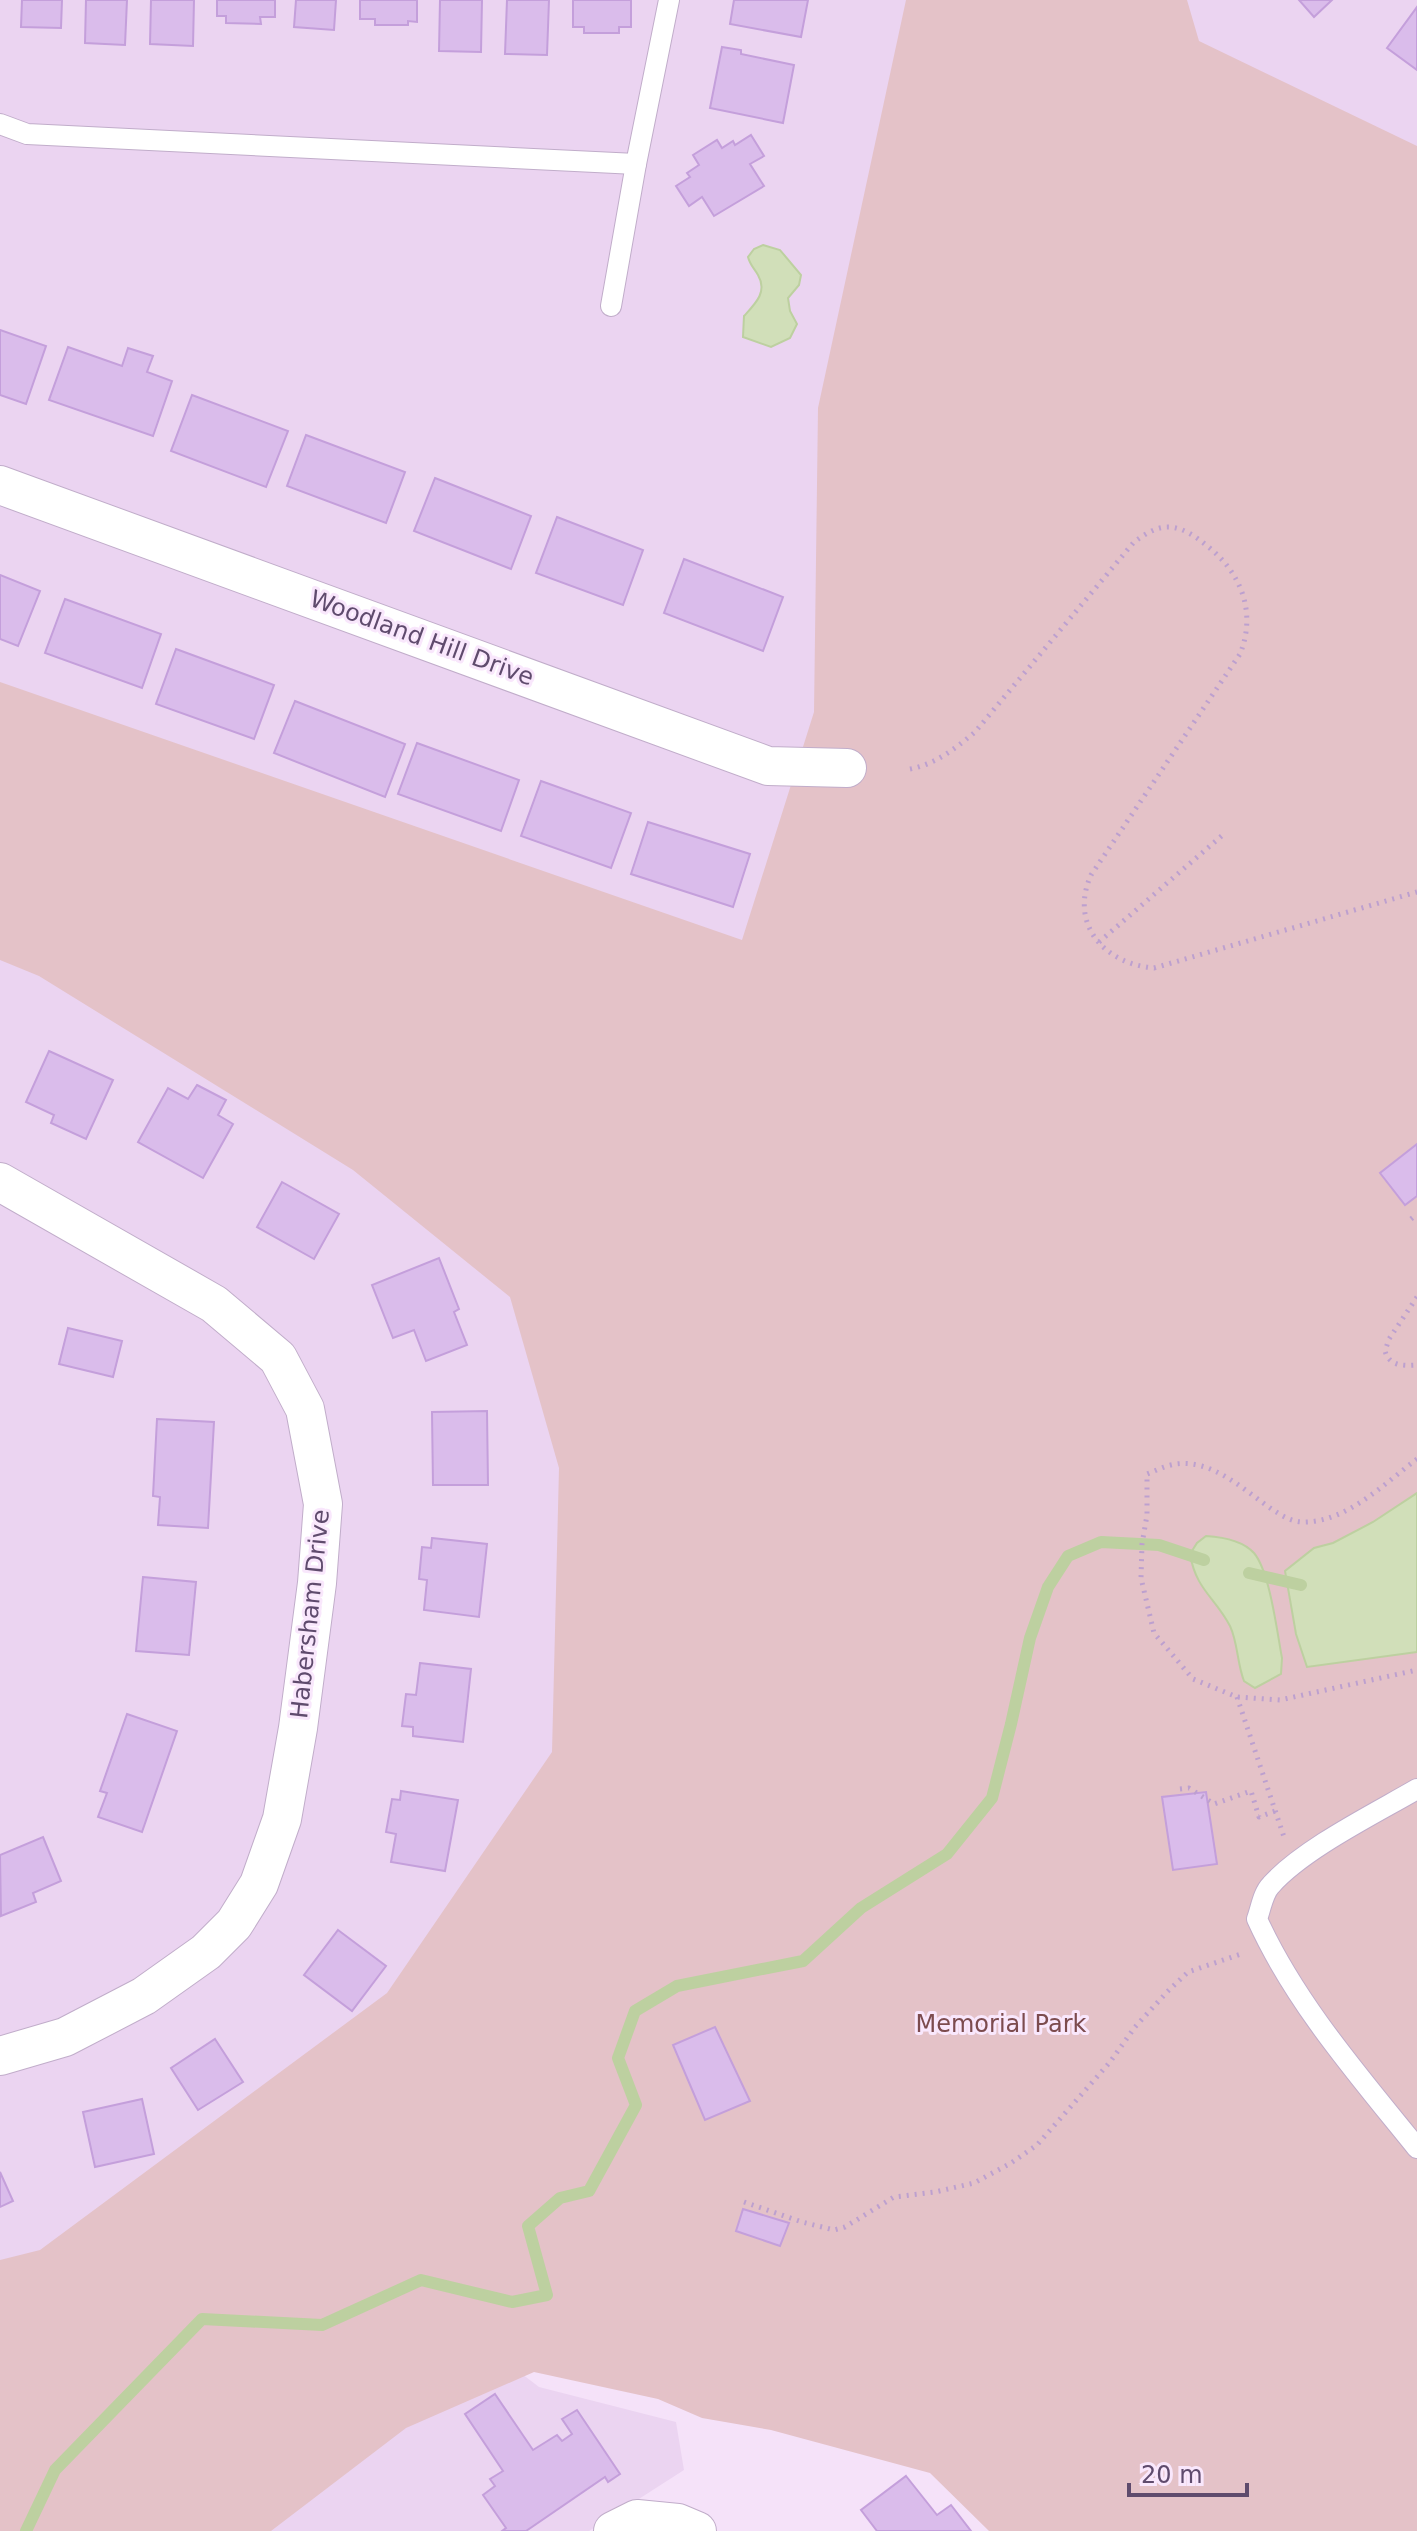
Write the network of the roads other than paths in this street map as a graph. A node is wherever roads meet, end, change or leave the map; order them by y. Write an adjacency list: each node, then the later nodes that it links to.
1 (669, 0): 3 (lane)
2 (0, 124): 3 (lane)
3 (636, 164): 4 (lane)
4 (611, 306)
5 (0, 485): 6 (street, Woodland Hill Drive)
6 (847, 768)
7 (0, 1182): 9 (street, Habersham Drive)
8 (1417, 1789): 10 (lane)
9 (0, 2056)
10 (1417, 2148)
11 (613, 2531): 12 (street)
12 (697, 2531)

